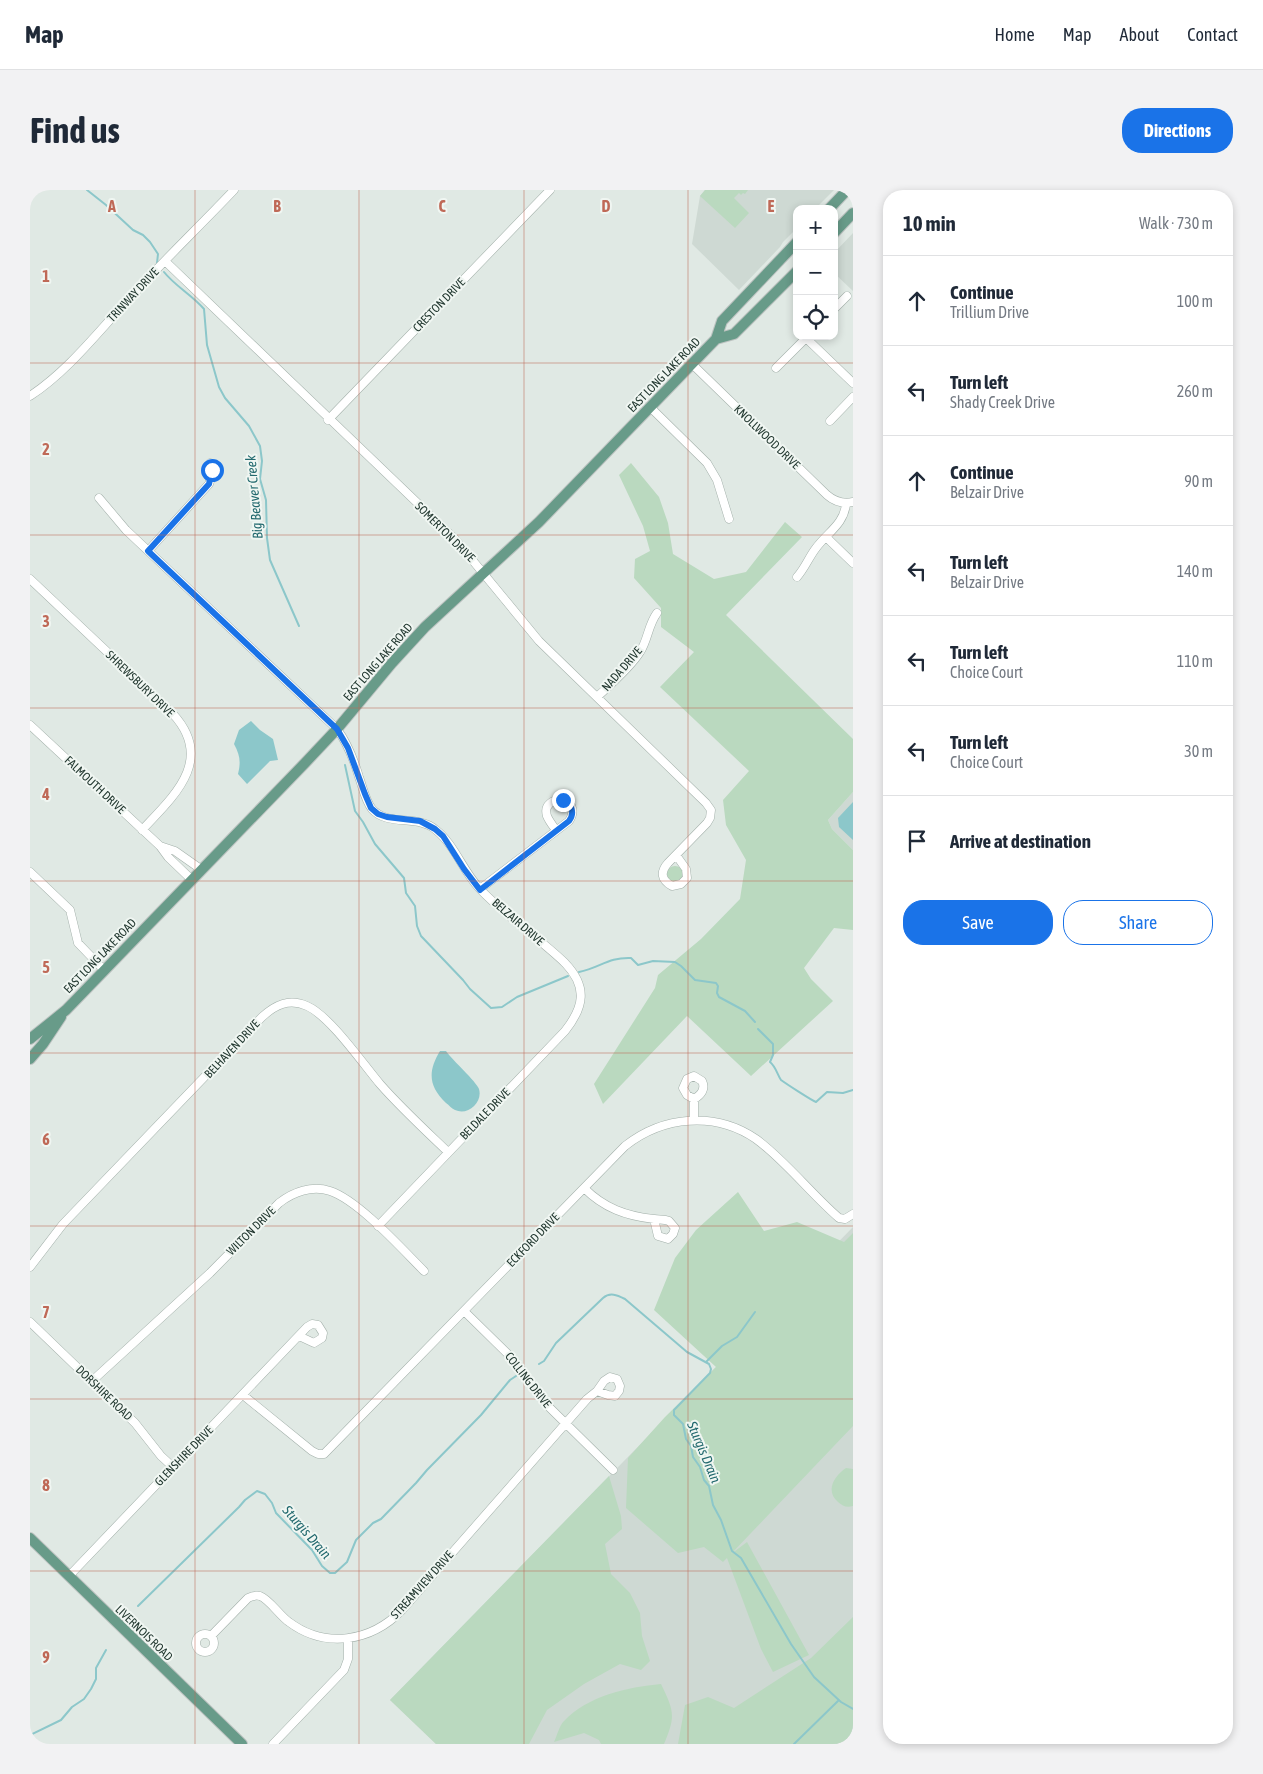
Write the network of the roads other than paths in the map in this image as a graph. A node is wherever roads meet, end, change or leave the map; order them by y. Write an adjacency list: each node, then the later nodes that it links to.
1 (234, 190): 8 (street, TRINWAY DRIVE)
2 (550, 190): 23 (street, CRESTON DRIVE)
3 (848, 190): 4 (main road)
4 (833, 205)
5 (853, 213): 6 (main road)
6 (838, 229)
7 (793, 246): 10 (main road, EAST LONG LAKE ROAD)
8 (164, 261): 20 (street, TRINWAY DRIVE); 23 (street, SOMERTON DRIVE)
9 (793, 275): 12 (main road, EAST LONG LAKE ROAD)
10 (762, 278): 12 (main road); 14 (main road, EAST LONG LAKE ROAD)
11 (847, 296): 13 (street)
12 (771, 297): 14 (main road, EAST LONG LAKE ROAD)
13 (838, 305)
14 (716, 339): 17 (main road, EAST LONG LAKE ROAD)
15 (804, 340): 18 (street)
16 (810, 340): 19 (street)
17 (692, 364): 22 (main road, EAST LONG LAKE ROAD); 27 (street, KNOLLWOOD DRIVE)
18 (776, 368)
19 (853, 383)
20 (30, 396)
21 (853, 397): 24 (street)
22 (650, 407): 28 (street); 32 (main road, EAST LONG LAKE ROAD)
23 (328, 420): 32 (street, SOMERTON DRIVE)
24 (830, 421)
25 (210, 464): 30 (street)
26 (99, 498): 30 (street, BELZAIR DRIVE)
27 (850, 503): 29 (street)
28 (729, 519)
29 (826, 536): 31 (street); 33 (street)
30 (148, 551): 38 (street, BELZAIR DRIVE)
31 (853, 563)
32 (484, 573): 36 (street, SOMERTON DRIVE); 38 (main road, EAST LONG LAKE ROAD)
33 (796, 577)
34 (30, 579): 39 (street, SHREWSBURY DRIVE)
35 (657, 613): 36 (street, NADA DRIVE)
36 (597, 697): 42 (street, SOMERTON DRIVE)
37 (30, 725): 39 (street, FALMOUTH DRIVE)
38 (337, 729): 43 (main road, EAST LONG LAKE ROAD); 46 (street, BELZAIR DRIVE)
39 (142, 830): 41 (street, FALMOUTH DRIVE)
40 (556, 830): 46 (street)
41 (160, 846): 43 (street, FALMOUTH DRIVE); 45 (street, FALMOUTH DRIVE)
42 (676, 855)
43 (202, 870): 45 (main road, EAST LONG LAKE ROAD)
44 (30, 872): 47 (street)
45 (192, 880): 47 (main road, EAST LONG LAKE ROAD)
46 (480, 890): 48 (street, BELZAIR DRIVE)
47 (104, 970): 49 (main road, EAST LONG LAKE ROAD)
48 (581, 997): 54 (street, BELDALE DRIVE)
49 (66, 1010): 50 (main road, EAST LONG LAKE ROAD); 51 (main road, EAST LONG LAKE ROAD)
50 (30, 1039)
51 (30, 1059)
52 (694, 1099): 53 (street)
53 (694, 1120): 55 (street, ECKFORD DRIVE); 56 (street, ECKFORD DRIVE)
54 (448, 1152): 58 (street, BELDALE DRIVE); 59 (street, BELHAVEN DRIVE)
55 (584, 1188): 57 (street); 61 (street, ECKFORD DRIVE)
56 (853, 1214)
57 (654, 1220)
58 (378, 1226): 60 (street, WILTON DRIVE); 64 (street, WILTON DRIVE)
59 (30, 1267)
60 (424, 1271)
61 (464, 1311): 66 (street, ECKFORD DRIVE); 67 (street, COLLING DRIVE)
62 (30, 1322): 64 (street, DORSHIRE ROAD)
63 (299, 1336): 66 (street, GLENSHIRE DRIVE)
64 (92, 1381): 68 (street, DORSHIRE ROAD)
65 (597, 1391): 67 (street, STREAMVIEW DRIVE)
66 (242, 1394): 68 (street, GLENSHIRE DRIVE)
67 (565, 1423): 69 (street, COLLING DRIVE); 73 (street, STREAMVIEW DRIVE)
68 (173, 1467): 71 (street, GLENSHIRE DRIVE)
69 (613, 1470)
70 (30, 1538): 71 (main road, LIVERNOIS ROAD)
71 (69, 1576): 74 (main road, LIVERNOIS ROAD)
72 (211, 1636): 73 (street, STREAMVIEW DRIVE)
73 (348, 1639): 75 (street)
74 (242, 1744)
75 (273, 1744)

